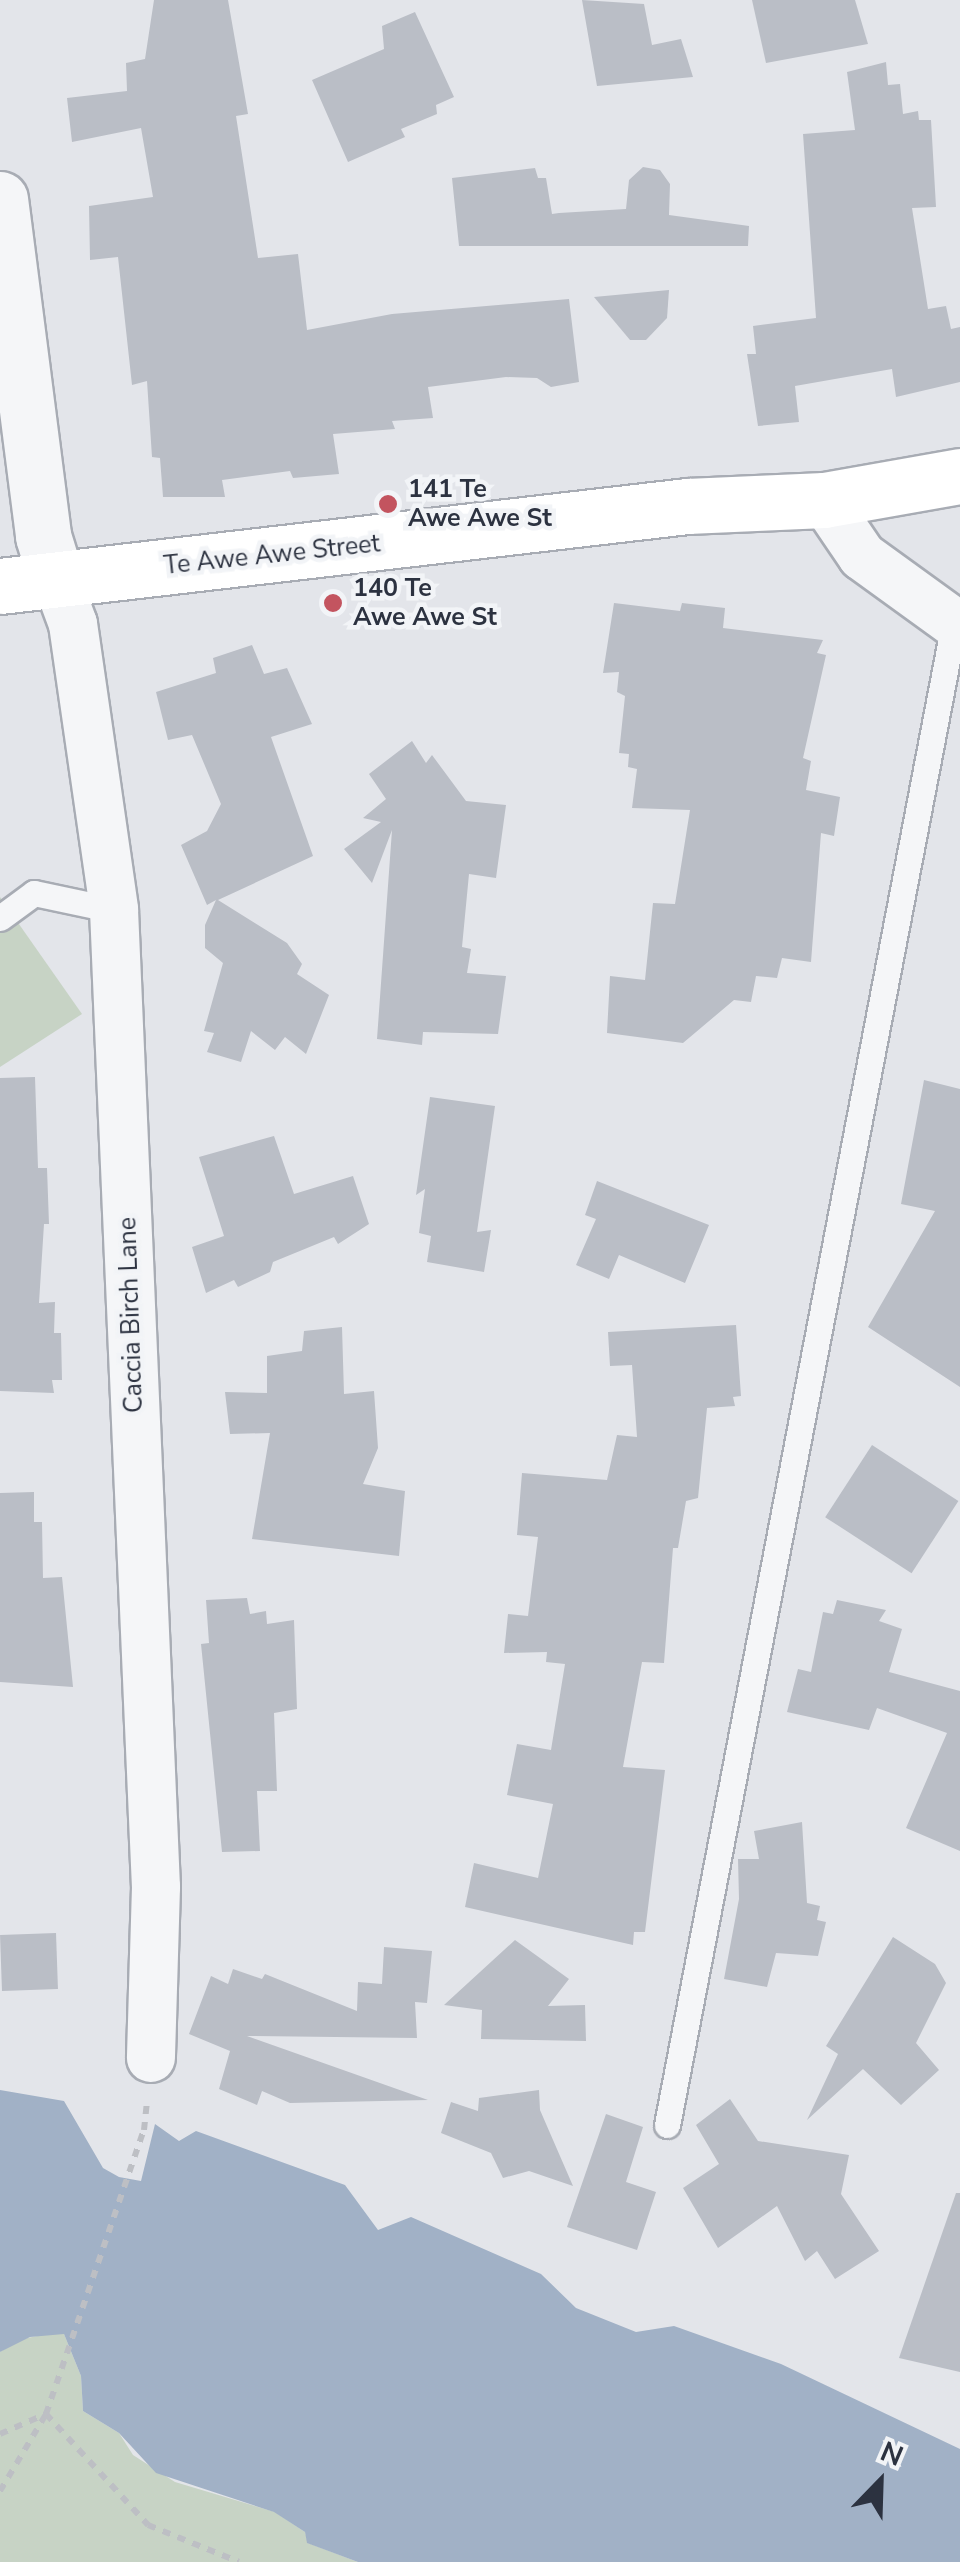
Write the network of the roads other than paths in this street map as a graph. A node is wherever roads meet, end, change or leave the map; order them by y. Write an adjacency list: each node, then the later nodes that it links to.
1 (0, 199): 4 (street)
2 (960, 476): 3 (main road, Te Awe Awe Street)
3 (824, 500): 4 (main road, Te Awe Awe Street); 6 (street)
4 (56, 578): 5 (main road, Te Awe Awe Street); 7 (street, Caccia Birch Lane)
5 (0, 586)
6 (957, 625): 10 (lane)
7 (114, 910): 8 (lane); 9 (street, Caccia Birch Lane)
8 (0, 918)
9 (151, 2058)
10 (667, 2126)

